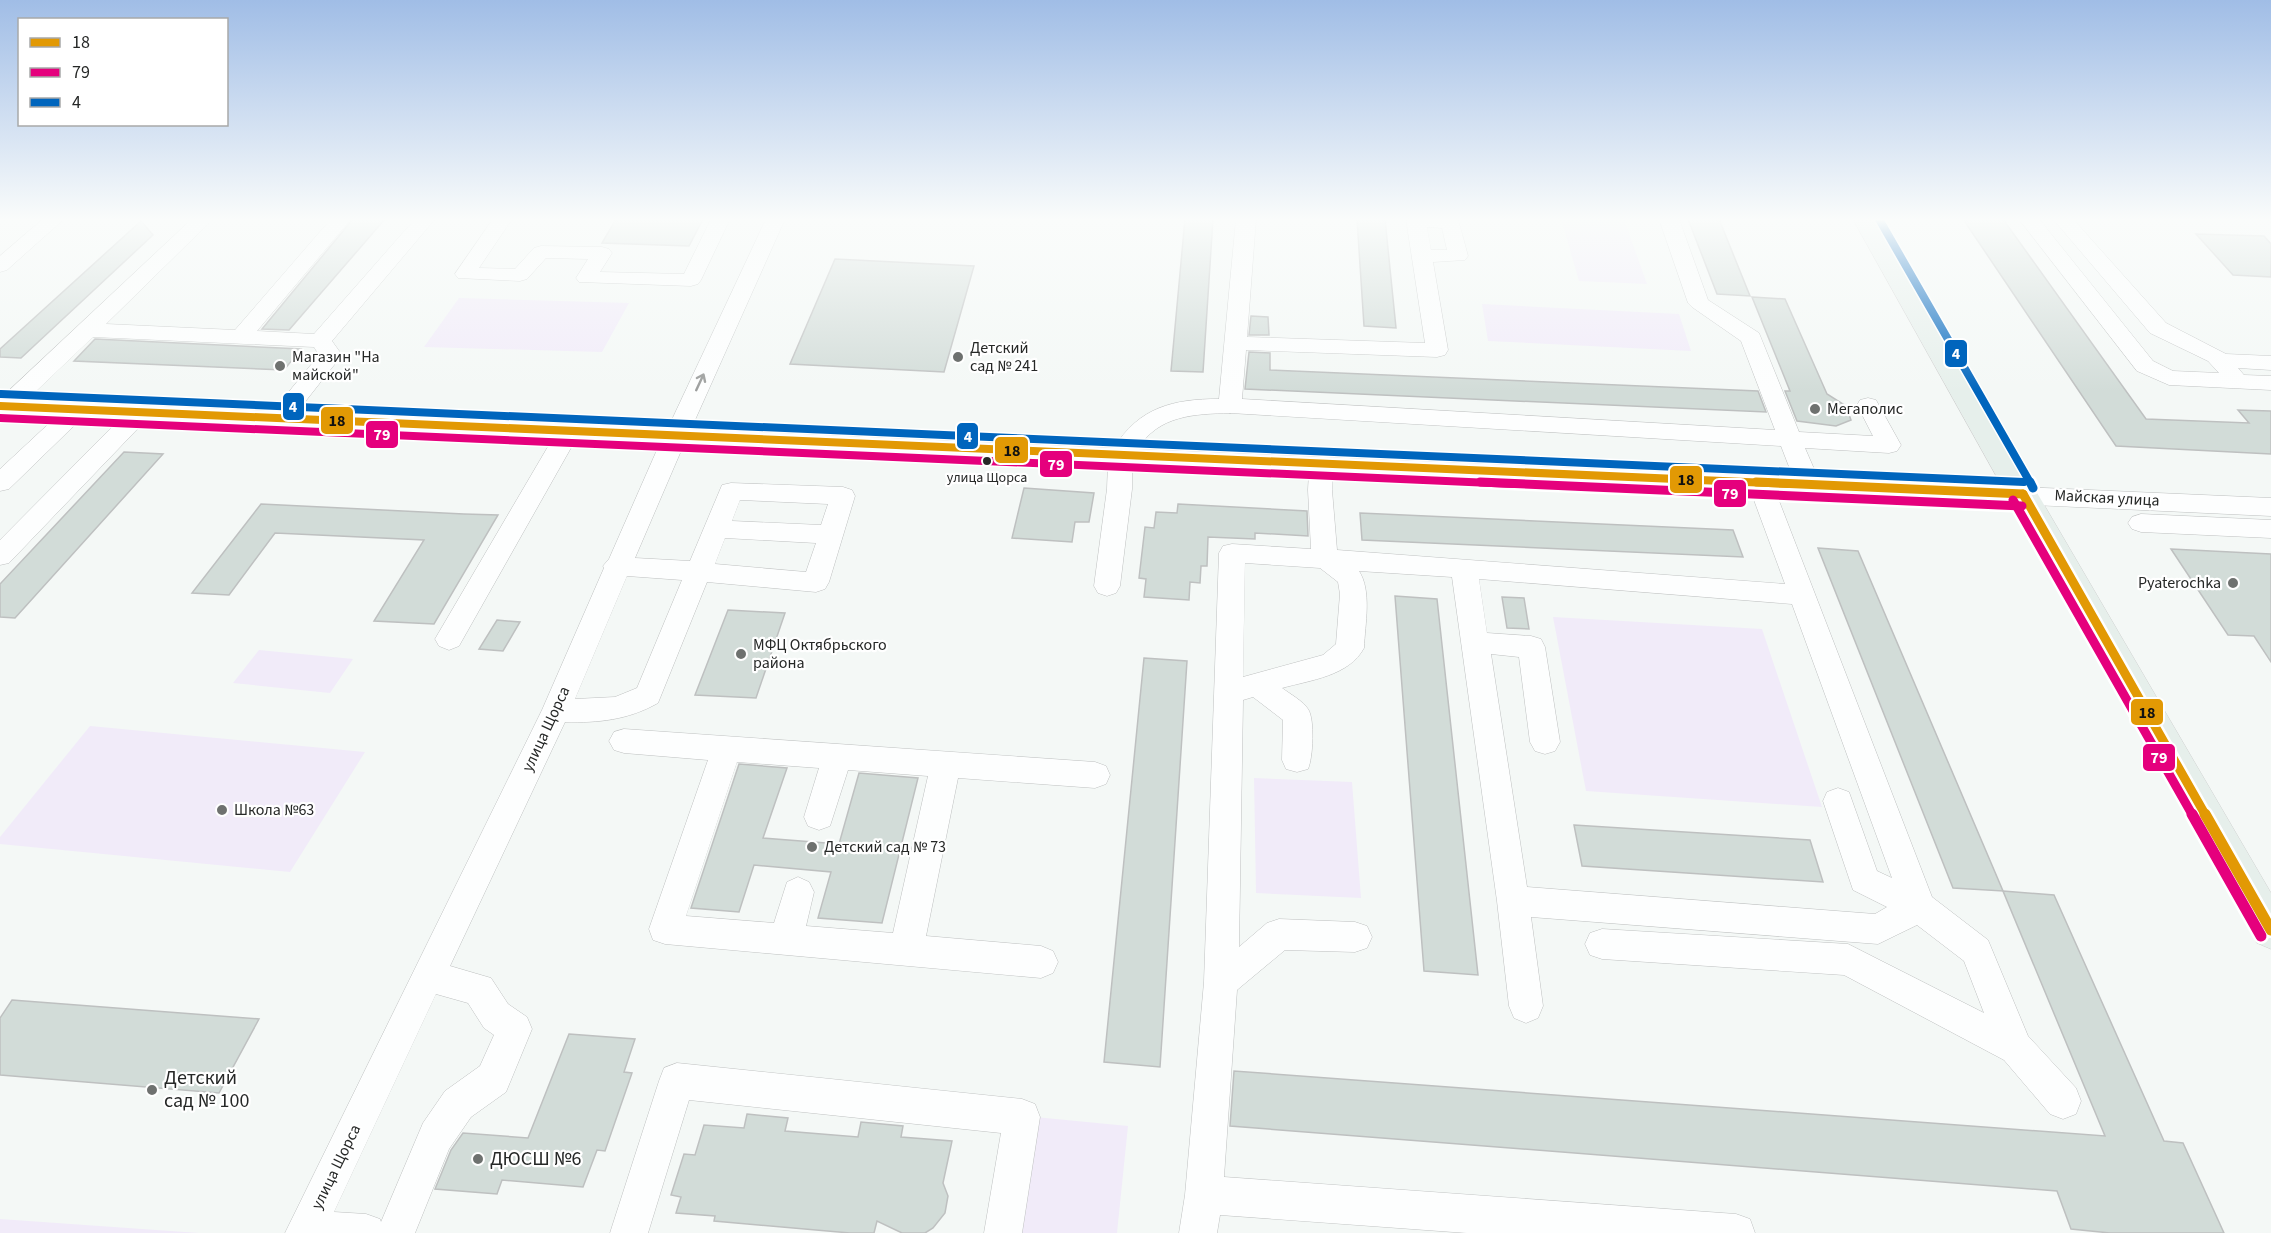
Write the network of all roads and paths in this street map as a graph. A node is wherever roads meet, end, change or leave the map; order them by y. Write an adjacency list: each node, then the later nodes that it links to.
1 (143, 277): 13 (street)
2 (293, 277): 14 (street)
3 (376, 277): 15 (street)
4 (587, 277): 5 (street)
5 (693, 277)
6 (750, 277): 30 (street, улица Щорса, one-way to 6)
7 (1241, 277): 16 (street)
8 (1426, 277): 16 (street)
9 (1689, 277): 31 (street)
10 (1898, 277): 37 (main road)
11 (2074, 277): 19 (street)
12 (2113, 277): 17 (street)
13 (86, 330): 14 (street); 25 (street)
14 (240, 338): 15 (street)
15 (320, 341): 28 (street)
16 (1235, 343): 24 (street)
17 (2219, 360): 18 (street); 20 (street)
18 (2271, 363)
19 (2169, 378): 20 (street); 22 (street)
20 (2237, 381): 21 (street)
21 (2271, 383)
22 (2187, 402)
23 (1868, 405): 31 (street)
24 (1230, 406): 31 (street); 32 (street)
25 (2, 409): 26 (street, Майская улица)
26 (77, 410): 27 (street, Майская улица); 34 (street)
27 (140, 412): 28 (street, Майская улица); 45 (street)
28 (279, 418): 29 (street, Майская улица)
29 (569, 431): 30 (street, Майская улица); 52 (street)
30 (675, 435): 32 (street, Майская улица); 47 (street, улица Щорса)
31 (1791, 440): 36 (street)
32 (1122, 455): 33 (street, Майская улица); 50 (street)
33 (1322, 464): 35 (street, Майская улица); 46 (street)
34 (0, 483)
35 (1760, 483): 36 (street, Майская улица); 51 (street)
36 (1808, 485): 37 (street, Майская улица)
37 (2023, 494): 38 (street, Майская улица); 68 (main road)
38 (2202, 503): 39 (street, Майская улица); 41 (street)
39 (2271, 507)
40 (2141, 523): 41 (street)
41 (2217, 526): 43 (street)
42 (716, 529): 44 (street); 44 (street); 49 (street)
43 (2271, 529)
44 (831, 535): 49 (street)
45 (0, 556)
46 (1325, 558): 48 (street); 54 (street); 54 (street)
47 (616, 566): 49 (street); 55 (street, улица Щорса)
48 (1464, 568): 51 (street); 53 (street)
49 (697, 573): 55 (street)
50 (1107, 586)
51 (1803, 596): 67 (street)
52 (449, 639)
53 (1475, 642): 57 (street); 66 (street)
54 (1243, 689): 60 (street); 75 (street)
55 (556, 710): 74 (street, улица Щорса)
56 (624, 741): 58 (street)
57 (1545, 742)
58 (727, 748): 59 (street); 70 (street)
59 (837, 756): 61 (street); 64 (street)
60 (1297, 760)
61 (946, 764): 62 (street); 72 (street)
62 (1095, 775)
63 (1838, 801): 67 (street)
64 (819, 817)
65 (798, 892): 70 (street)
66 (1513, 901): 67 (street); 76 (street)
67 (1919, 907): 77 (street)
68 (2271, 930)
69 (1355, 937): 75 (street)
70 (786, 940): 72 (street)
71 (1602, 944): 77 (street)
72 (906, 950): 73 (street)
73 (1041, 962)
74 (428, 976): 80 (street, улица Щорса); 82 (street)
75 (1221, 982): 79 (street)
76 (1526, 1006)
77 (2016, 1048): 78 (street)
78 (2063, 1101)
79 (1204, 1195): 85 (street); 86 (street)
80 (305, 1231): 81 (street)
81 (366, 1233)
82 (396, 1233)
83 (629, 1233): 84 (street)
84 (1003, 1233)
85 (1198, 1233)
86 (1736, 1233)

